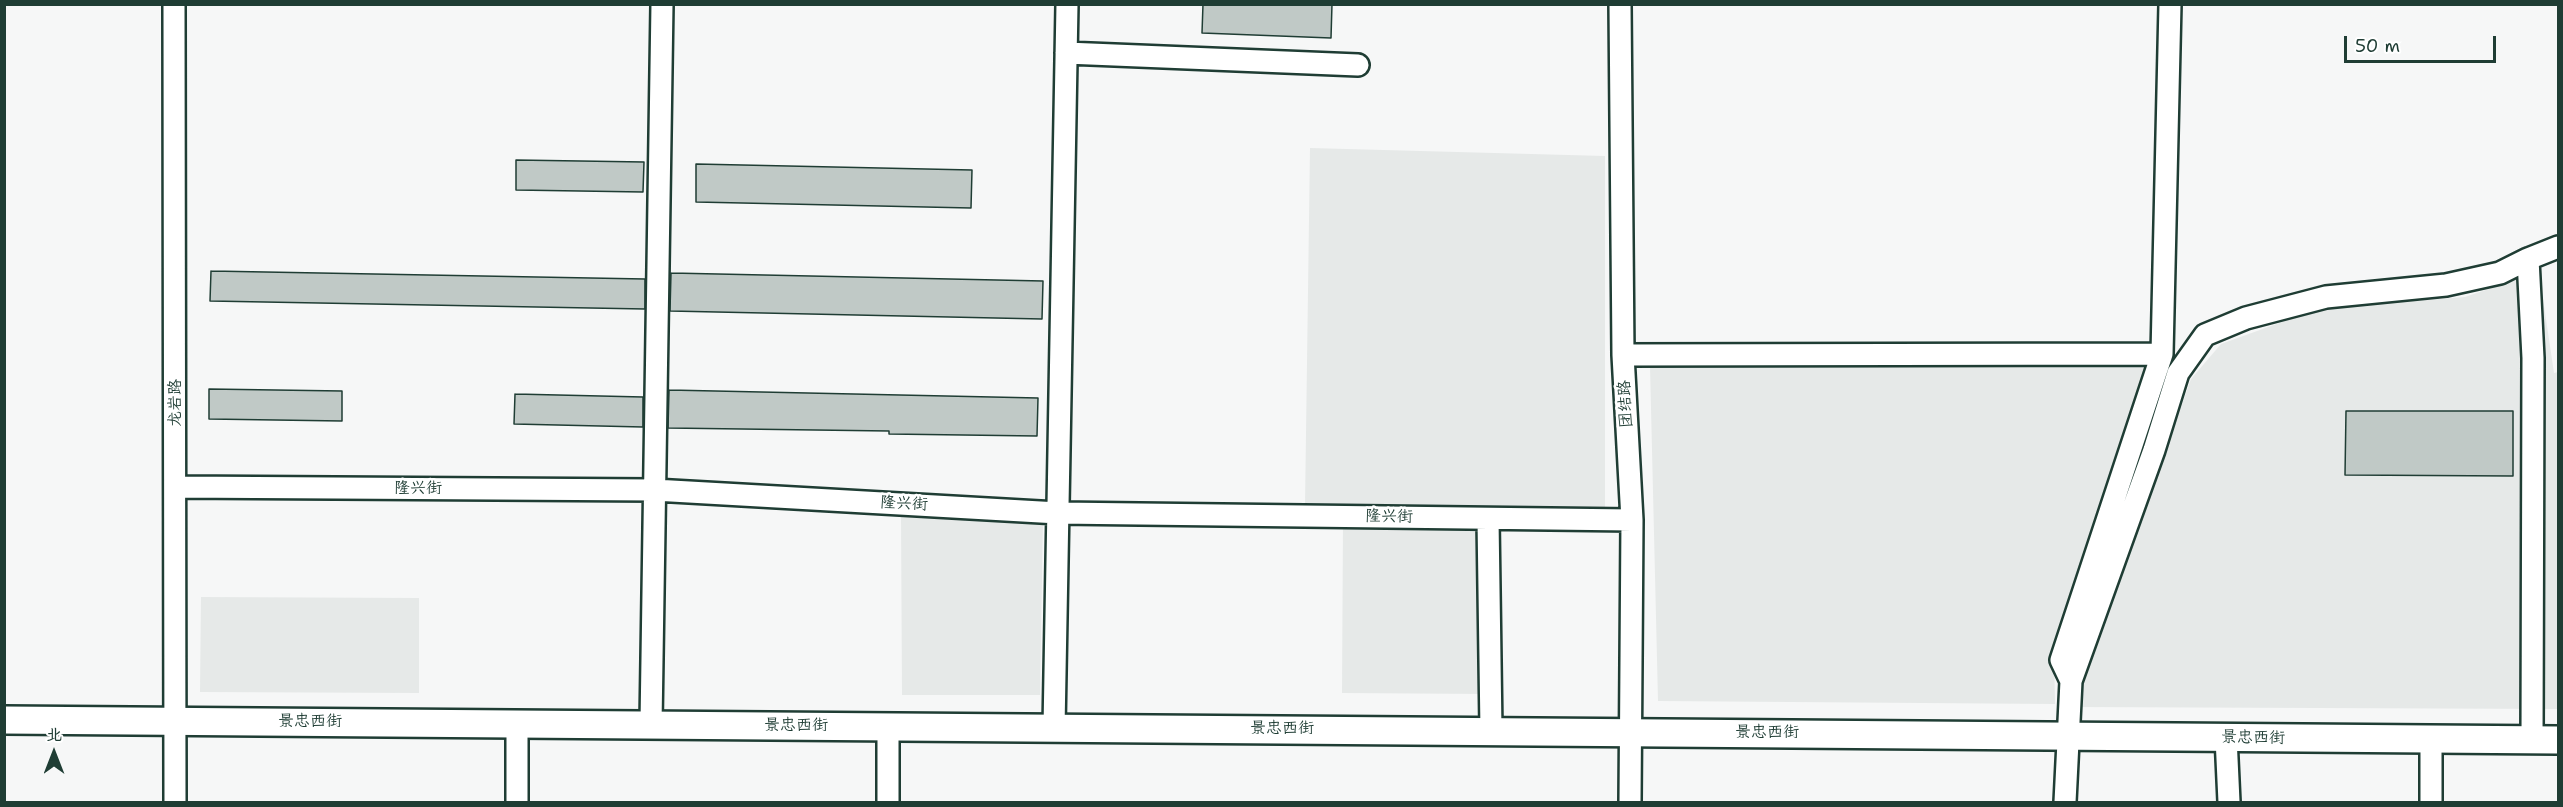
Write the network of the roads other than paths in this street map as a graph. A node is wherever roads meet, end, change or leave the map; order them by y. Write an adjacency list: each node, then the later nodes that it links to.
1 (174, 4): 12 (street, 龙岩路)
2 (662, 4): 13 (street)
3 (1067, 4): 6 (street)
4 (1620, 4): 11 (street, 团结路)
5 (2170, 4): 10 (street)
6 (1066, 53): 7 (street); 14 (street)
7 (1358, 65)
8 (2559, 247): 9 (street)
9 (2528, 259): 17 (street); 29 (street)
10 (2162, 354): 11 (street); 17 (street)
11 (1623, 355): 16 (street, 团结路)
12 (176, 487): 13 (street, 隆兴街); 19 (street, 龙岩路)
13 (654, 490): 14 (street, 隆兴街); 21 (street)
14 (1058, 513): 15 (street, 隆兴街); 23 (street)
15 (1488, 519): 16 (street, 隆兴街); 24 (street)
16 (1632, 520): 25 (street, 团结路)
17 (2071, 681): 26 (street)
18 (4, 720): 19 (main road, 景忠西街)
19 (175, 721): 20 (main road, 景忠西街); 31 (street, 龙岩路)
20 (517, 723): 21 (main road, 景忠西街); 32 (street)
21 (651, 724): 22 (main road, 景忠西街)
22 (888, 726): 23 (main road, 景忠西街); 33 (street)
23 (1054, 728): 24 (main road, 景忠西街)
24 (1491, 731): 25 (main road, 景忠西街)
25 (1632, 732): 26 (main road, 景忠西街); 34 (street, 团结路)
26 (2069, 736): 27 (main road, 景忠西街); 35 (street)
27 (2226, 737): 28 (main road, 景忠西街); 36 (street)
28 (2431, 739): 29 (main road, 景忠西街); 37 (street)
29 (2532, 740): 30 (main road, 景忠西街)
30 (2559, 740)
31 (175, 802)
32 (517, 802)
33 (888, 802)
34 (1630, 802)
35 (2065, 802)
36 (2229, 802)
37 (2431, 802)

